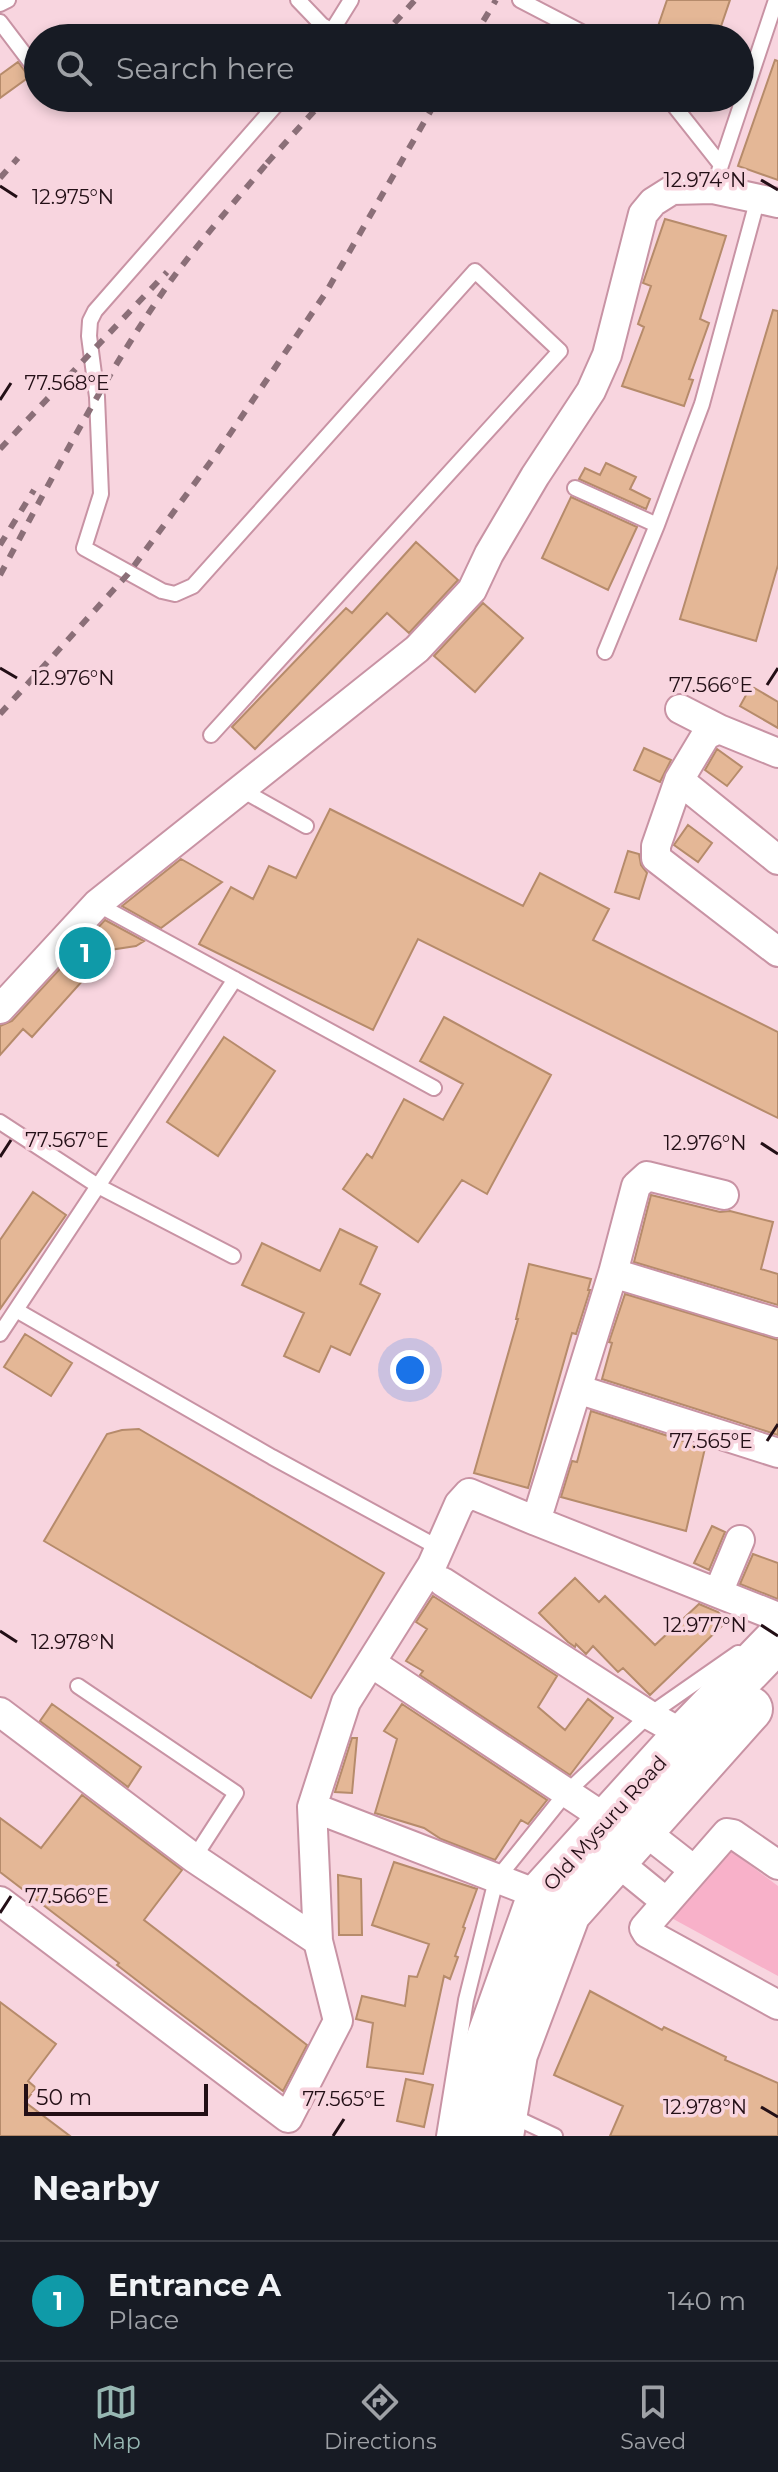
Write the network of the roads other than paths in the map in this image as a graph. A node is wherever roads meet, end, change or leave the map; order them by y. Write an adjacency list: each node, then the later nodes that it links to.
1 (8, 0): 6 (lane)
2 (298, 0): 8 (lane)
3 (351, 0): 9 (lane)
4 (520, 0): 10 (lane)
5 (776, 0): 12 (lane)
6 (0, 4)
7 (0, 22): 11 (lane)
8 (321, 24)
9 (336, 24)
10 (566, 24)
11 (24, 54)
12 (754, 66)
13 (270, 112): 23 (lane)
14 (677, 112): 16 (lane)
15 (739, 112): 16 (lane)
16 (717, 177): 17 (street); 26 (street)
17 (768, 200): 19 (lane)
18 (575, 488): 19 (lane)
19 (657, 525): 20 (lane)
20 (605, 652)
21 (680, 709): 22 (street)
22 (719, 729): 24 (street); 25 (street)
23 (211, 735)
24 (778, 753)
25 (679, 780): 28 (street); 30 (street)
26 (240, 789): 27 (lane); 29 (street)
27 (306, 826)
28 (778, 860)
29 (97, 904): 31 (lane); 32 (street)
30 (778, 952)
31 (235, 979): 33 (lane); 35 (lane)
32 (0, 1009)
33 (434, 1088)
34 (0, 1122): 35 (lane)
35 (98, 1186): 37 (lane); 39 (lane)
36 (724, 1195): 38 (street)
37 (233, 1256)
38 (613, 1273): 40 (street); 42 (street)
39 (16, 1310): 41 (lane); 46 (lane)
40 (778, 1323)
41 (0, 1334)
42 (577, 1389): 43 (street); 44 (street)
43 (778, 1453)
44 (536, 1521): 46 (street); 48 (street)
45 (740, 1540): 48 (street)
46 (439, 1548): 58 (street)
47 (443, 1582): 56 (street)
48 (718, 1593): 49 (street)
49 (778, 1617)
50 (778, 1626): 56 (lane)
51 (778, 1639): 56 (main road, Old Mysuru Road)
52 (382, 1670): 57 (street)
53 (778, 1677): 59 (main road, Old Mysuru Road)
54 (78, 1686): 60 (lane)
55 (0, 1712): 60 (street)
56 (667, 1725): 57 (lane); 59 (main road, Old Mysuru Road)
57 (566, 1793): 59 (street); 63 (lane)
58 (312, 1807): 63 (street); 67 (street)
59 (622, 1837): 62 (street); 64 (main road, Old Mysuru Road); 66 (street); 69 (main road, Old Mysuru Road)
60 (194, 1858): 67 (street)
61 (778, 1865): 62 (street)
62 (694, 1870): 66 (street)
63 (496, 1880): 64 (street); 70 (lane)
64 (540, 1895): 69 (main road, Old Mysuru Road)
65 (0, 1901): 67 (street)
66 (665, 1901): 68 (street)
67 (318, 1941)
68 (778, 2005)
69 (493, 2128): 71 (lane)
70 (444, 2136)
71 (555, 2136)

